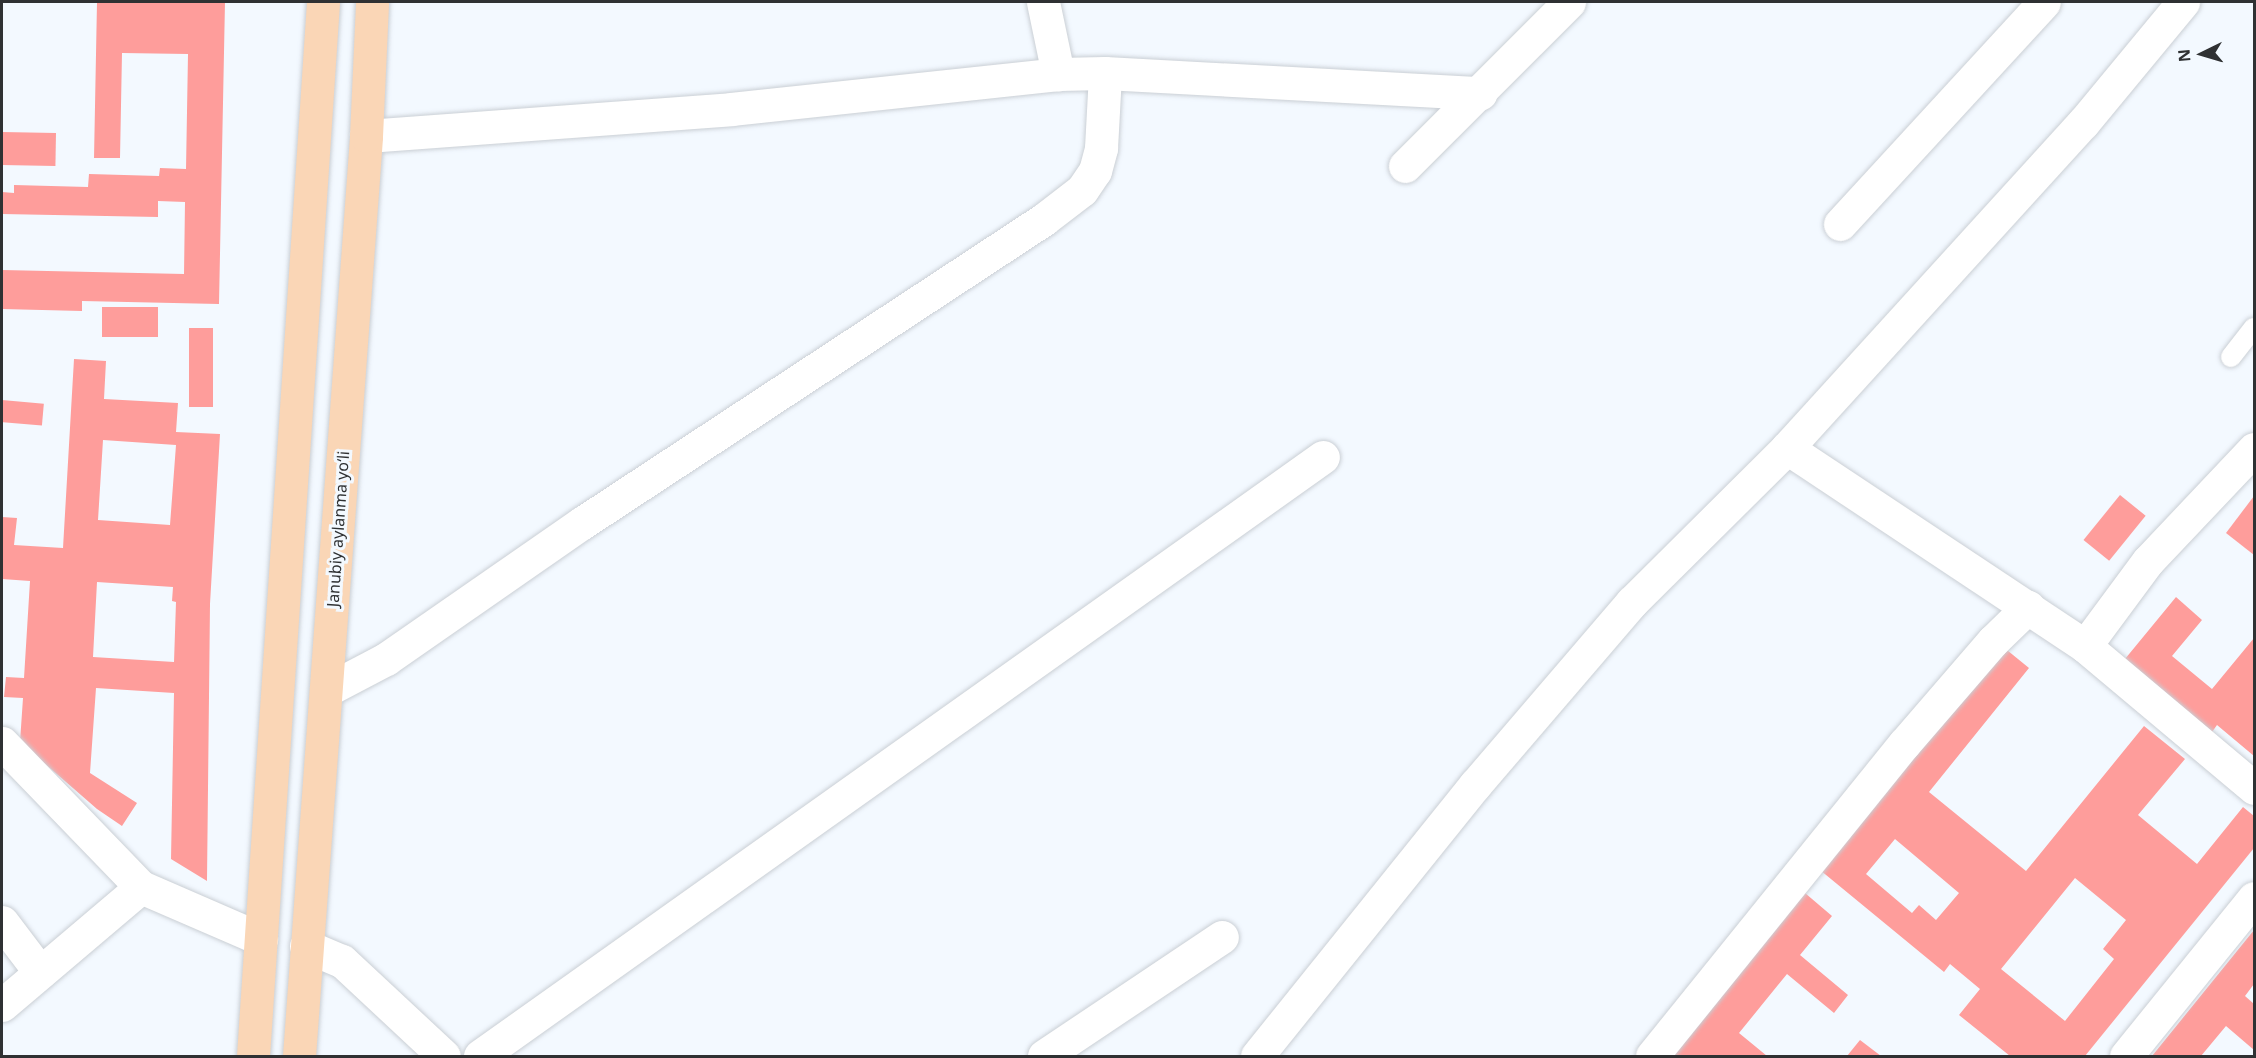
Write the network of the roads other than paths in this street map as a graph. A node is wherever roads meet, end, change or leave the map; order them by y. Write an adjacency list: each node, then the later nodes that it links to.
1 (323, 2): 27 (highway)
2 (372, 2): 10 (highway, Janubiy aylanma yoʻli)
3 (1043, 2): 8 (street)
4 (1569, 2): 9 (street)
5 (2044, 2): 12 (street)
6 (2183, 2): 15 (street)
7 (1106, 73): 8 (street); 9 (street); 20 (street)
8 (1058, 74): 10 (street)
9 (1480, 93): 11 (street)
10 (366, 136): 20 (highway, Janubiy aylanma yoʻli)
11 (1405, 166)
12 (1840, 224)
13 (2254, 328): 14 (lane)
14 (2231, 357)
15 (1787, 448): 18 (street); 36 (street)
16 (2254, 449): 19 (street)
17 (1323, 457): 34 (street)
18 (2028, 607): 19 (street); 37 (street)
19 (2085, 646): 22 (street)
20 (327, 690): 28 (highway, Janubiy aylanma yoʻli)
21 (2, 743): 23 (street)
22 (2254, 788)
23 (141, 887): 27 (street); 29 (street)
24 (2254, 898): 38 (street)
25 (2, 922): 29 (street)
26 (1222, 938): 35 (street)
27 (261, 939): 31 (highway)
28 (306, 946): 32 (highway, Janubiy aylanma yoʻli); 33 (street)
29 (40, 972): 30 (street)
30 (2, 1005)
31 (251, 1056)
32 (298, 1056)
33 (444, 1056)
34 (480, 1056)
35 (1044, 1056)
36 (1257, 1056)
37 (1653, 1056)
38 (2126, 1056)

